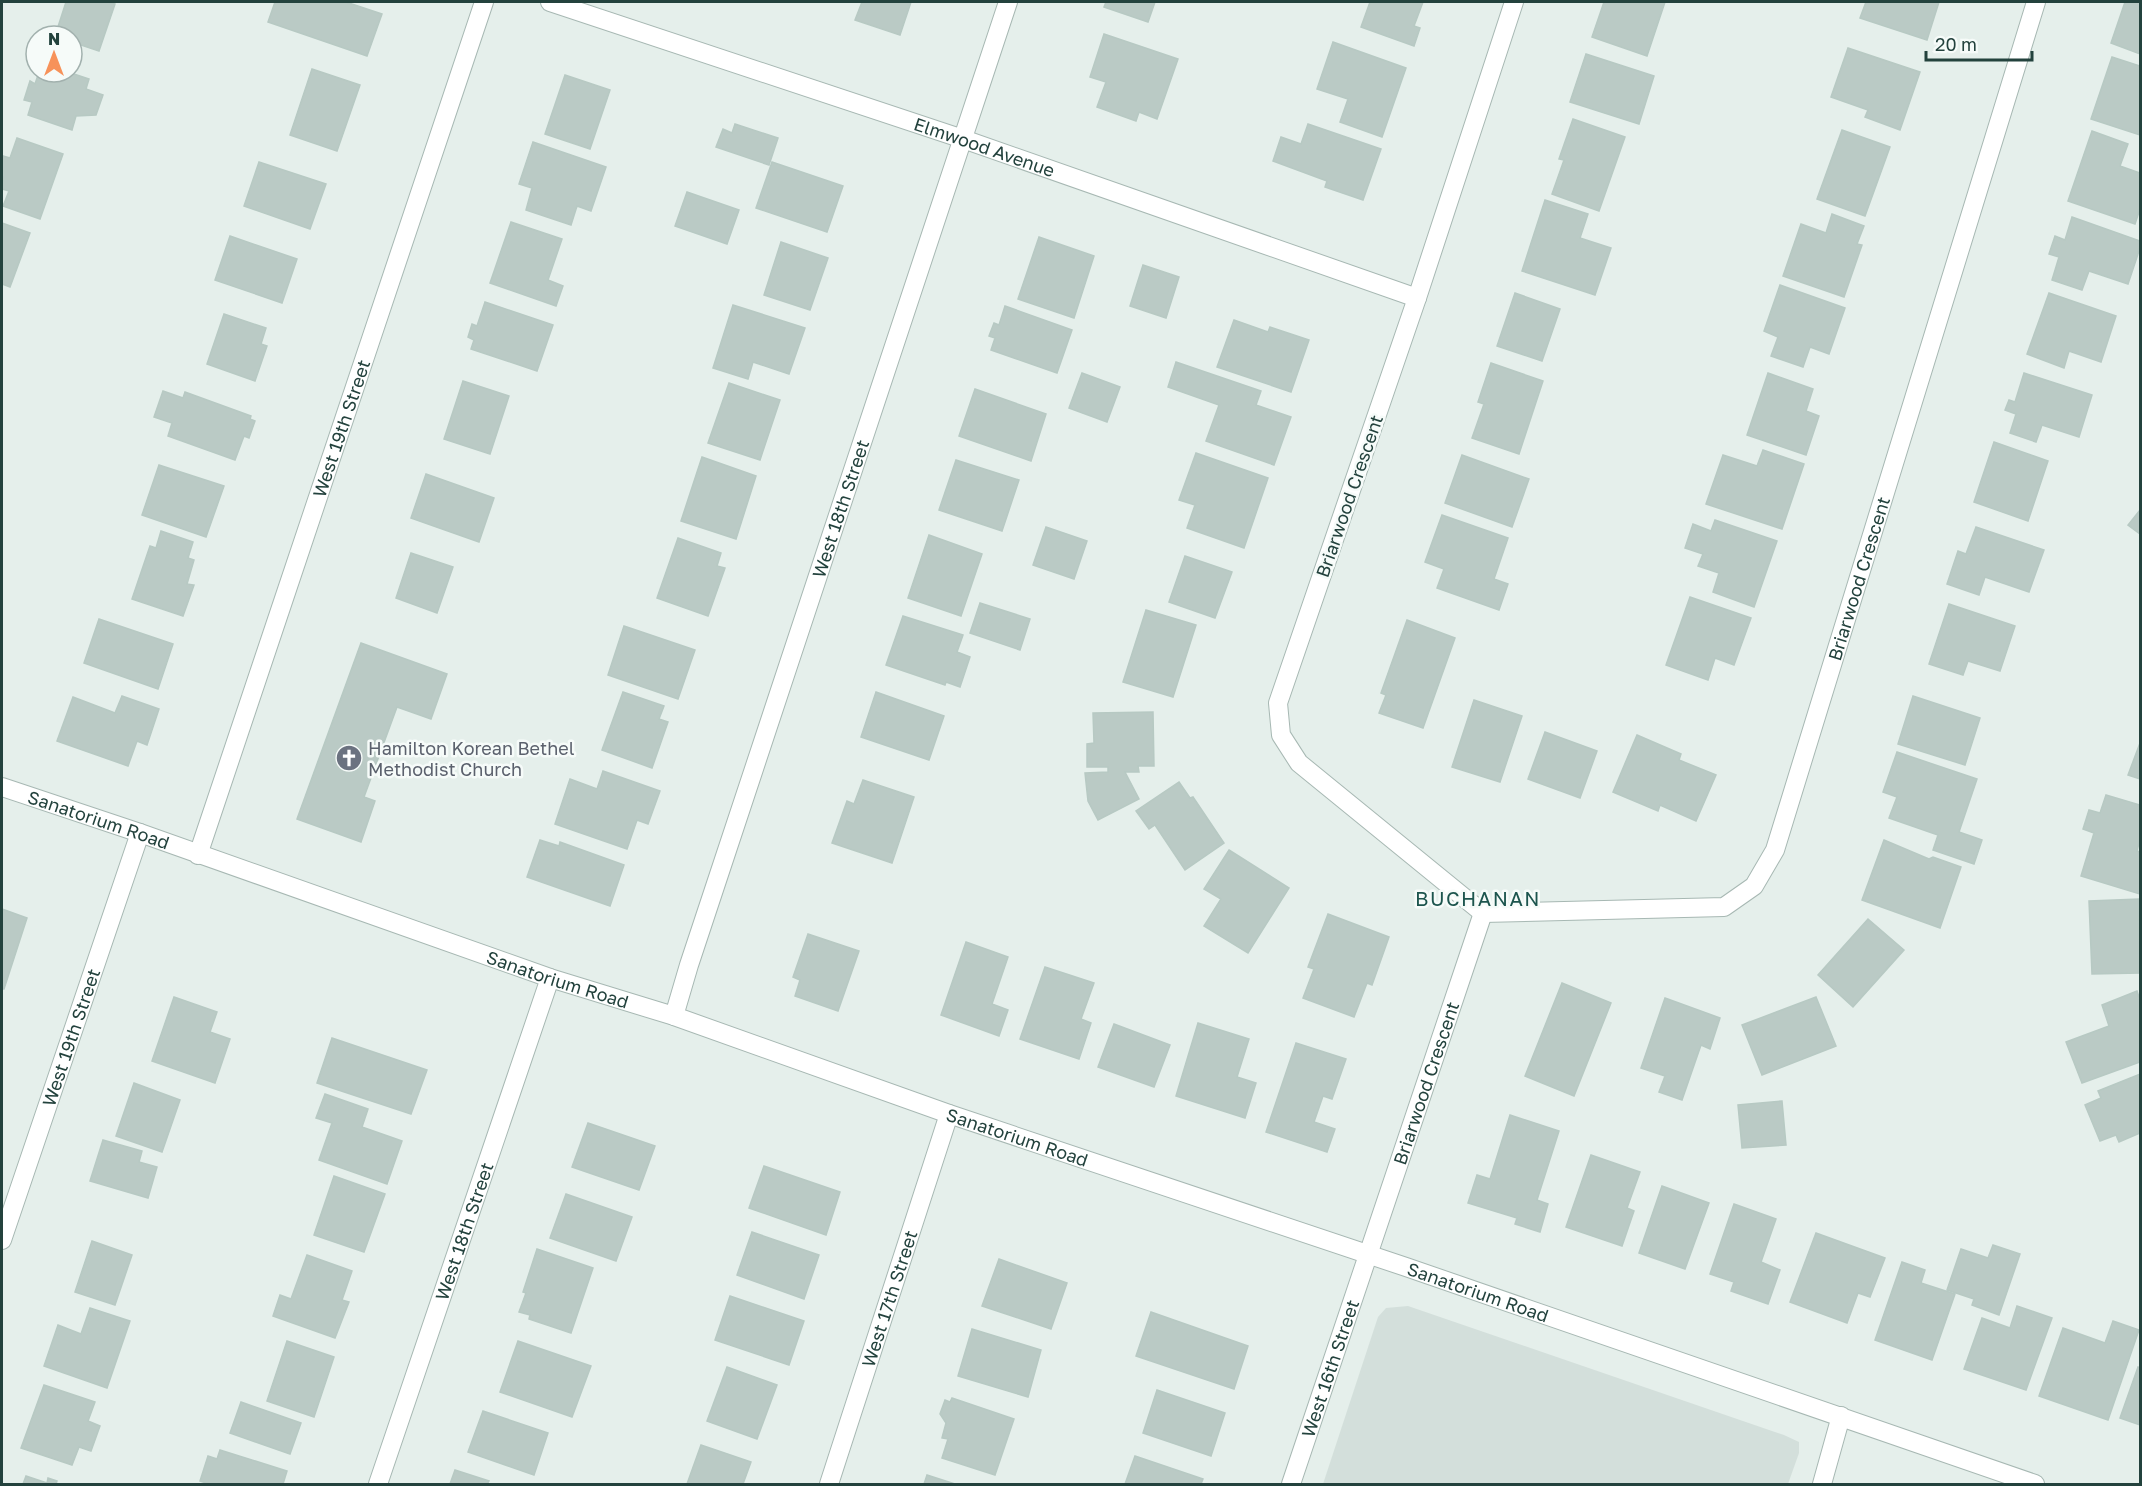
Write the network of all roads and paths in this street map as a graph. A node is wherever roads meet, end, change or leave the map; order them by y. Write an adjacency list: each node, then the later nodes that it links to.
1 (484, 2): 10 (street, West 19th Street)
2 (550, 2): 6 (street, Elmwood Avenue)
3 (1008, 2): 6 (street, West 18th Street)
4 (1514, 2): 7 (street, Briarwood Crescent)
5 (2036, 2): 11 (street, Briarwood Crescent)
6 (963, 139): 7 (street, Elmwood Avenue); 13 (street, West 18th Street)
7 (1417, 298): 11 (street, Briarwood Crescent)
8 (2, 787): 9 (street, Sanatorium Road)
9 (140, 833): 10 (street, Sanatorium Road); 15 (street, West 19th Street)
10 (198, 855): 12 (street, Sanatorium Road)
11 (1483, 914): 16 (street, Briarwood Crescent)
12 (550, 978): 13 (street, Sanatorium Road); 18 (street, West 18th Street)
13 (674, 1016): 14 (street, Sanatorium Road)
14 (950, 1114): 16 (street, Sanatorium Road); 19 (street, West 17th Street)
15 (2, 1240)
16 (1368, 1254): 17 (street, Sanatorium Road); 20 (street, West 16th Street)
17 (1841, 1416): 21 (street); 22 (street, Sanatorium Road)
18 (378, 1485)
19 (829, 1485)
20 (1291, 1485)
21 (1822, 1485)
22 (2035, 1485)

